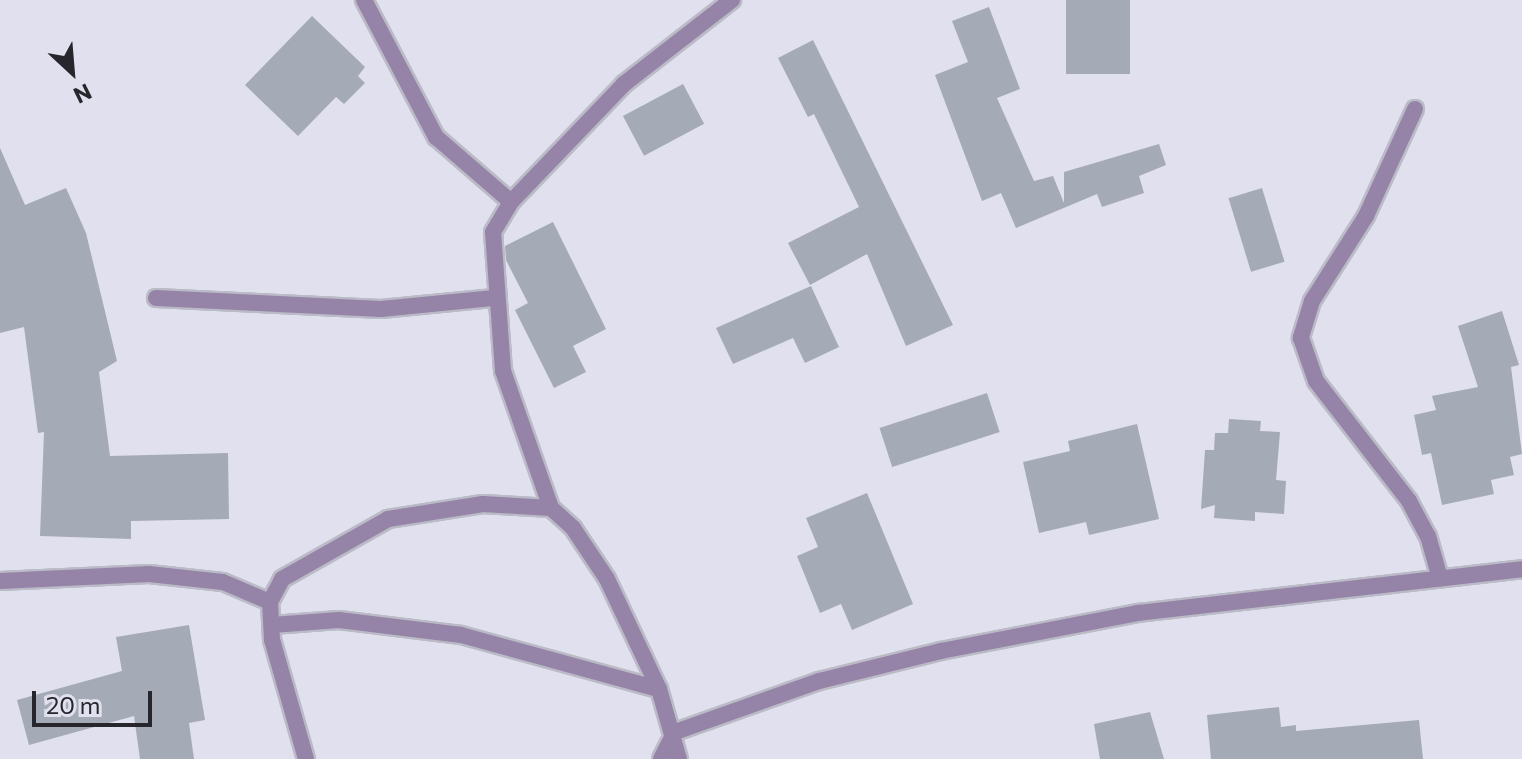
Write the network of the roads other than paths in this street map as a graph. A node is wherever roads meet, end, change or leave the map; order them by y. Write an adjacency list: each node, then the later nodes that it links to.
1 (364, 0): 4 (street)
2 (732, 0): 4 (street)
3 (1415, 109): 9 (street)
4 (511, 202): 6 (street)
5 (156, 298): 6 (street)
6 (494, 298): 7 (street)
7 (551, 508): 11 (street); 13 (street)
8 (1522, 569): 9 (street)
9 (1440, 578): 14 (street)
10 (0, 581): 11 (street)
11 (270, 602): 12 (street)
12 (272, 625): 13 (street); 15 (street)
13 (659, 689): 14 (street)
14 (675, 732): 16 (street); 17 (street)
15 (306, 759)
16 (661, 759)
17 (679, 759)

